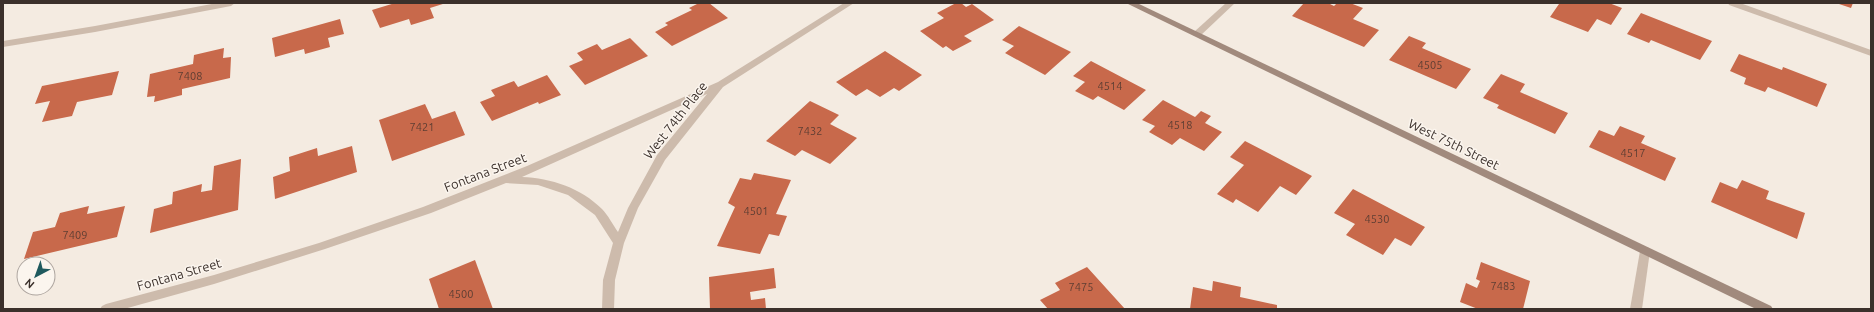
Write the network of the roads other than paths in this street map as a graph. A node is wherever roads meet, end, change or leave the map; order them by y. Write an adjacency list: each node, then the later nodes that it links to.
1 (231, 3): 7 (street)
2 (850, 3): 9 (street, Fontana Street)
3 (1130, 3): 6 (main road, West 75th Street)
4 (1232, 3): 6 (street)
5 (1732, 3): 8 (street)
6 (1197, 34): 12 (main road, West 75th Street)
7 (3, 44)
8 (1871, 54)
9 (721, 84): 10 (street, Fontana Street); 11 (street, West 74th Place)
10 (502, 180): 11 (street); 13 (street, Fontana Street)
11 (619, 243): 14 (street, West 74th Place)
12 (1645, 251): 15 (street); 16 (main road, West 75th Street)
13 (106, 309)
14 (608, 309)
15 (1636, 309)
16 (1767, 309)

